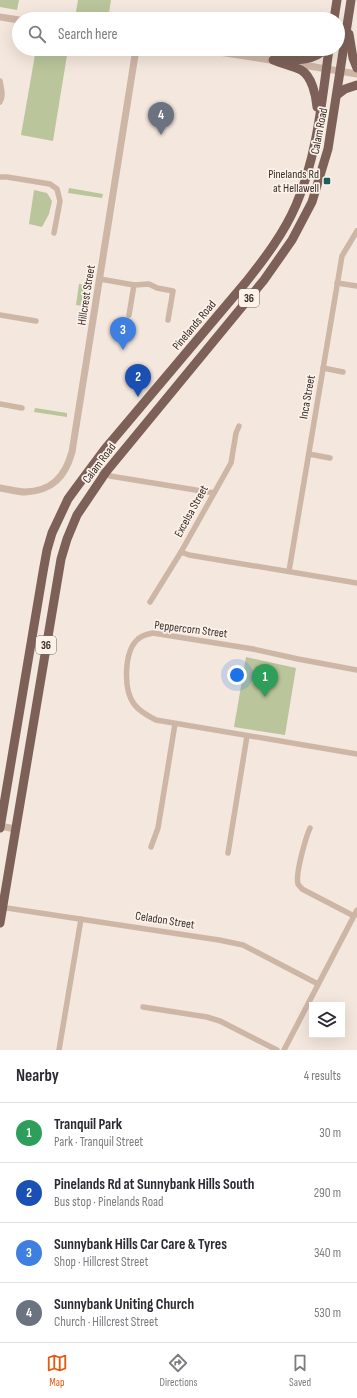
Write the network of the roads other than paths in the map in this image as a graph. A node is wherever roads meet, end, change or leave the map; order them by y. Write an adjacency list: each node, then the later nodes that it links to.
1 (337, 0): 3 (main road)
2 (351, 0): 6 (main road, 36)
3 (335, 12)
4 (0, 17): 5 (street)
5 (12, 19)
6 (347, 26): 7 (main road, 36); 14 (main road)
7 (345, 39)
8 (135, 56): 26 (street, Hillcrest Street)
9 (247, 56): 13 (street)
10 (314, 56): 13 (main road)
11 (328, 56): 15 (main road, Pinelands Road / 36)
12 (342, 56): 16 (main road, 36)
13 (274, 60): 15 (street); 22 (main road)
14 (357, 68)
15 (326, 69): 16 (street); 22 (main road, Pinelands Road / 36)
16 (340, 71): 17 (street); 20 (main road, Calam Road / 36)
17 (357, 74)
18 (0, 81): 21 (street)
19 (357, 85): 20 (main road)
20 (337, 95): 42 (main road, Calam Road / 36)
21 (0, 102)
22 (318, 120): 41 (main road, Pinelands Road / 36)
23 (0, 177): 25 (street)
24 (357, 230): 27 (street, Inca Street)
25 (54, 233)
26 (100, 279): 28 (street); 43 (street, Hillcrest Street)
27 (337, 283): 29 (street); 34 (street, Inca Street)
28 (134, 285): 31 (street); 32 (street)
29 (357, 286)
30 (0, 315): 33 (street)
31 (129, 315)
32 (168, 320)
33 (36, 321)
34 (323, 368): 35 (street); 39 (street, Inca Street)
35 (343, 372)
36 (0, 404): 37 (street)
37 (22, 408)
38 (239, 426): 44 (street, Excelsa Street)
39 (309, 454): 40 (street); 46 (street, Inca Street)
40 (330, 458)
41 (91, 469): 42 (street); 53 (main road, Pinelands Road / 36)
42 (106, 472): 44 (street); 56 (main road, Calam Road / 36)
43 (0, 488)
44 (214, 493): 45 (street, Excelsa Street)
45 (181, 552): 46 (street); 48 (street, Excelsa Street)
46 (289, 571): 47 (street)
47 (357, 583)
48 (150, 602)
49 (357, 670): 50 (street, Peppercorn Street)
50 (175, 724): 51 (street); 57 (street)
51 (247, 736): 52 (street); 58 (street)
52 (357, 754)
53 (3, 800): 54 (main road, 36)
54 (0, 827): 56 (street)
55 (310, 828): 61 (street)
56 (15, 829): 59 (main road, Calam Road / 36)
57 (150, 847)
58 (228, 853)
59 (1, 907): 62 (street, Celadon Street); 63 (main road, Calam Road / 36)
60 (357, 910): 61 (street)
61 (354, 916): 64 (street)
62 (81, 919): 64 (street, Celadon Street); 66 (street)
63 (0, 923)
64 (318, 984): 68 (street)
65 (143, 1008): 67 (street)
66 (59, 1050)
67 (277, 1050)
68 (284, 1050)

